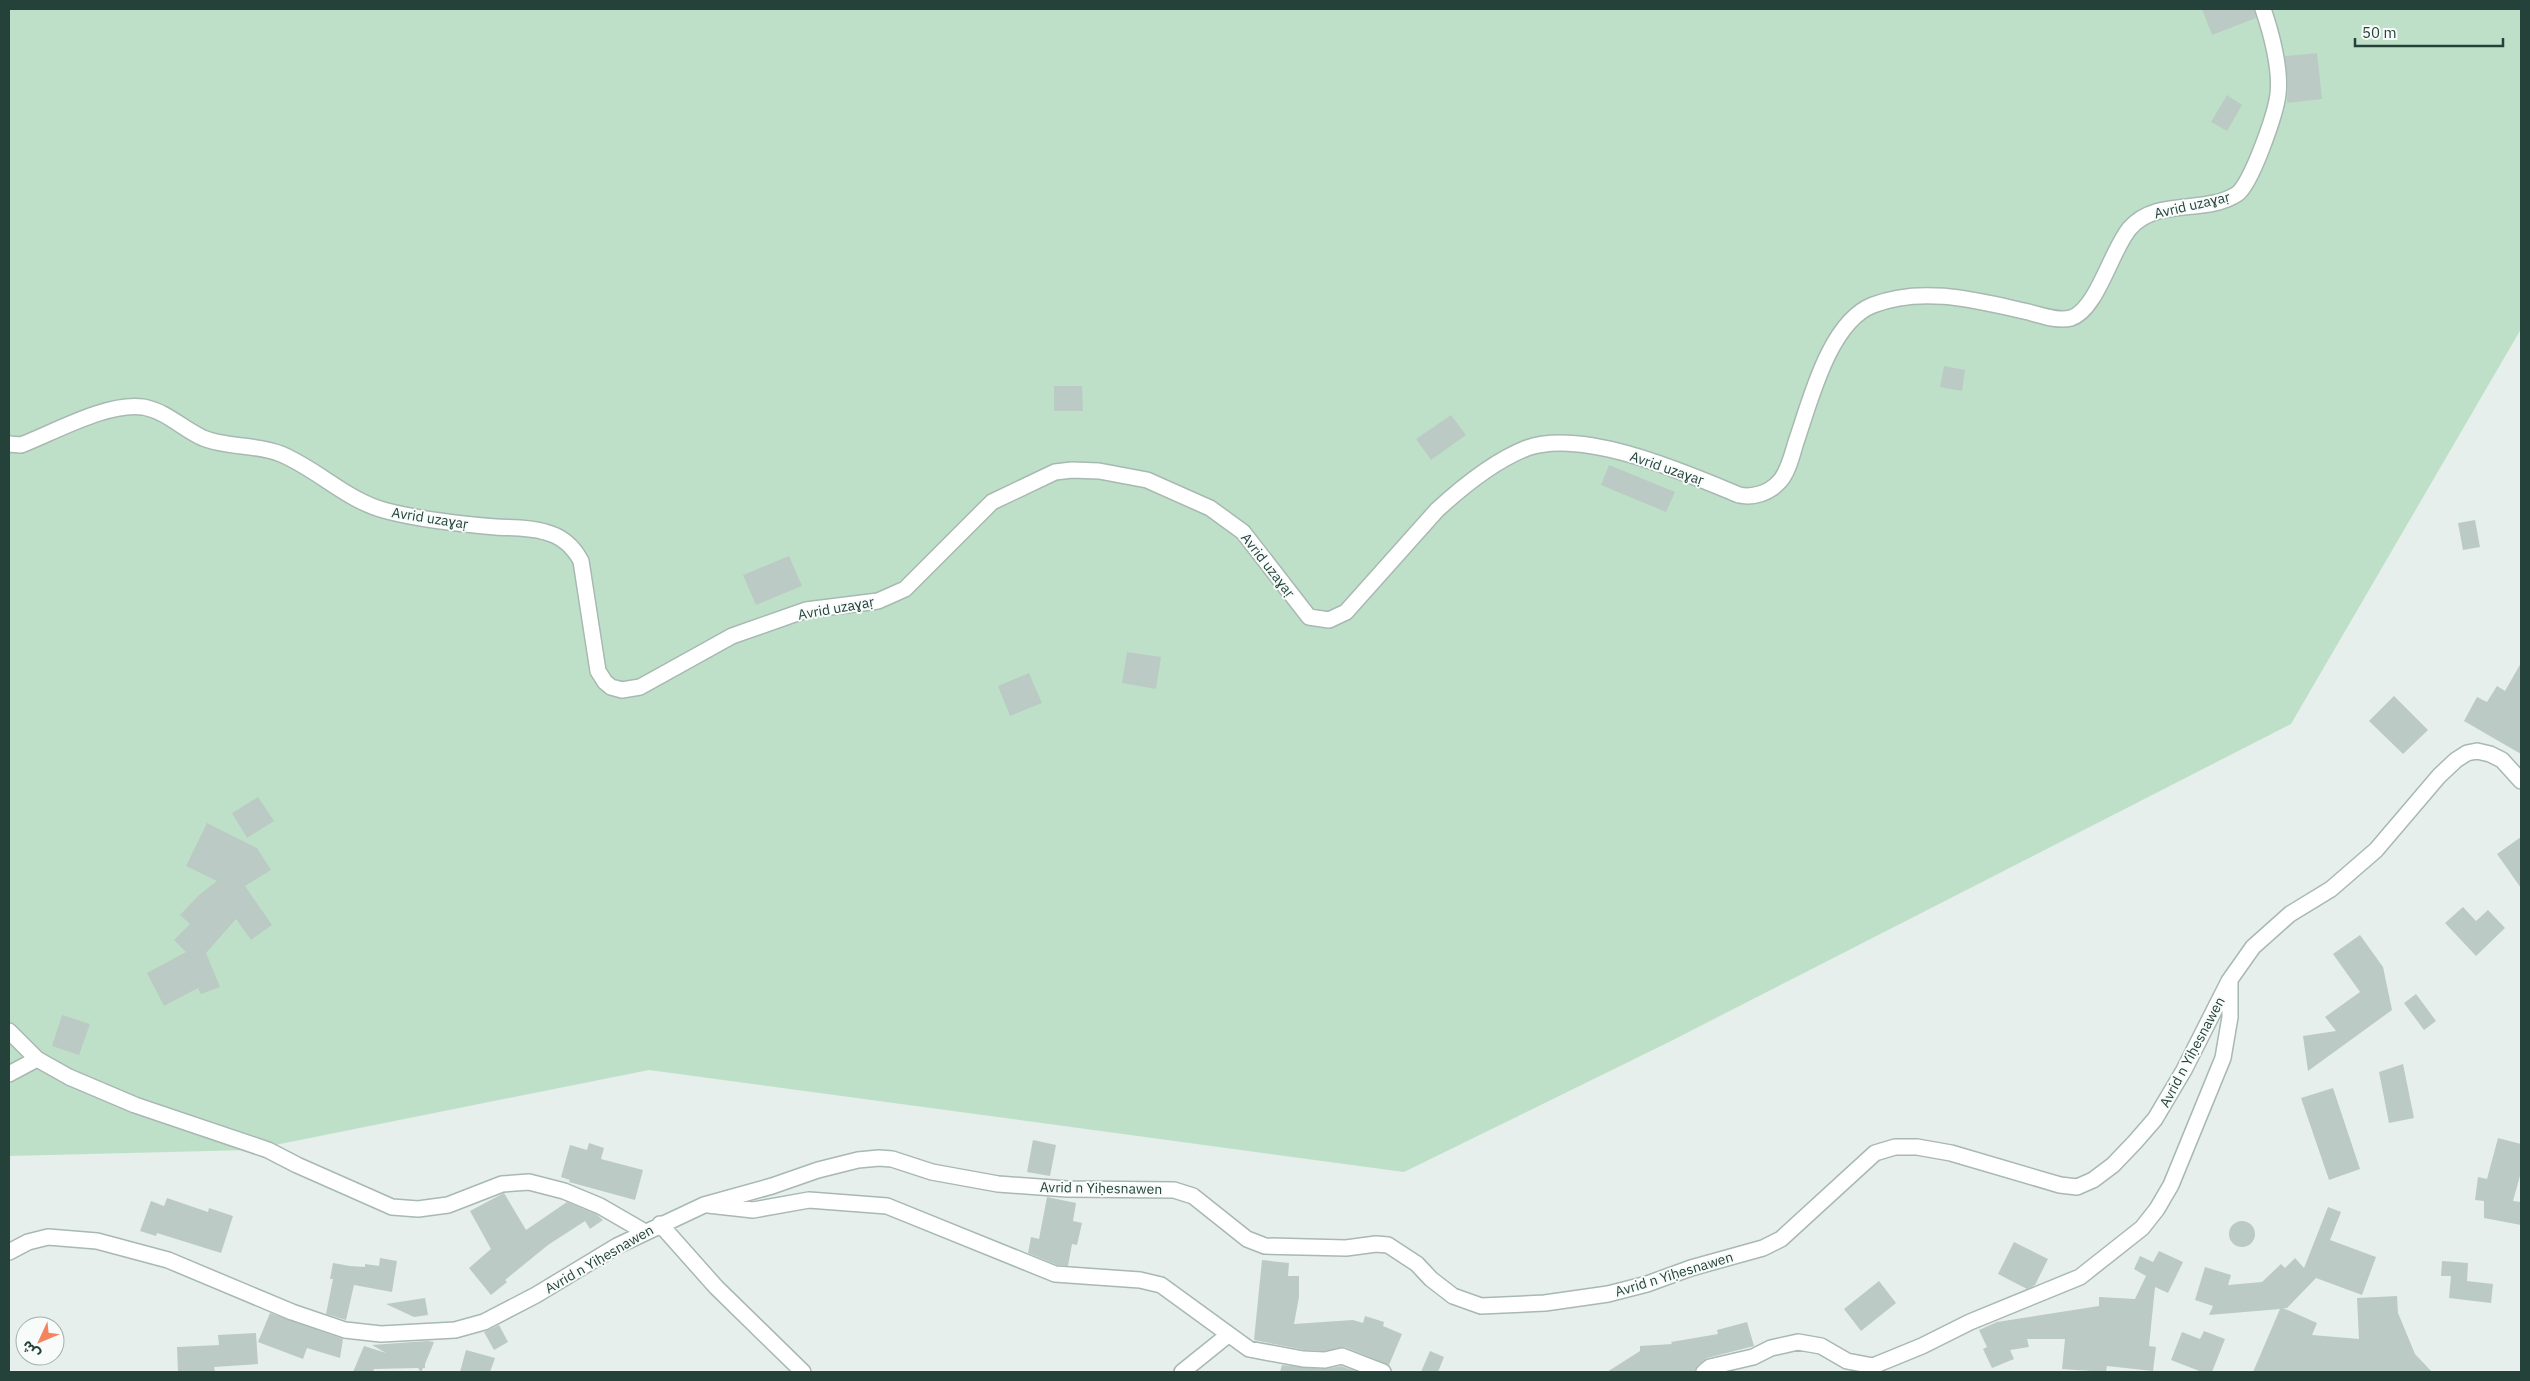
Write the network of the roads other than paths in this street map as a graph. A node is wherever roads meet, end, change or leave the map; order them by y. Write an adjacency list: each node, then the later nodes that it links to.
1 (2263, 9): 2 (street, Avrid uzaɣaṛ)
2 (9, 444)
3 (2521, 781): 4 (street, Avrid n Yiḥesnawen)
4 (2230, 981): 8 (street, Avrid n Yiḥesnawen); 16 (street)
5 (9, 1031): 6 (street)
6 (37, 1059): 7 (street); 10 (street)
7 (9, 1074)
8 (704, 1205): 9 (street, Avrid n Yiḥesnawen); 12 (street)
9 (660, 1224): 10 (street, Avrid n Yiḥesnawen); 13 (street)
10 (645, 1232): 11 (street, Avrid n Yiḥesnawen)
11 (9, 1252)
12 (1228, 1335): 14 (street); 15 (street)
13 (803, 1372)
14 (1182, 1372)
15 (1383, 1372)
16 (1704, 1372)

